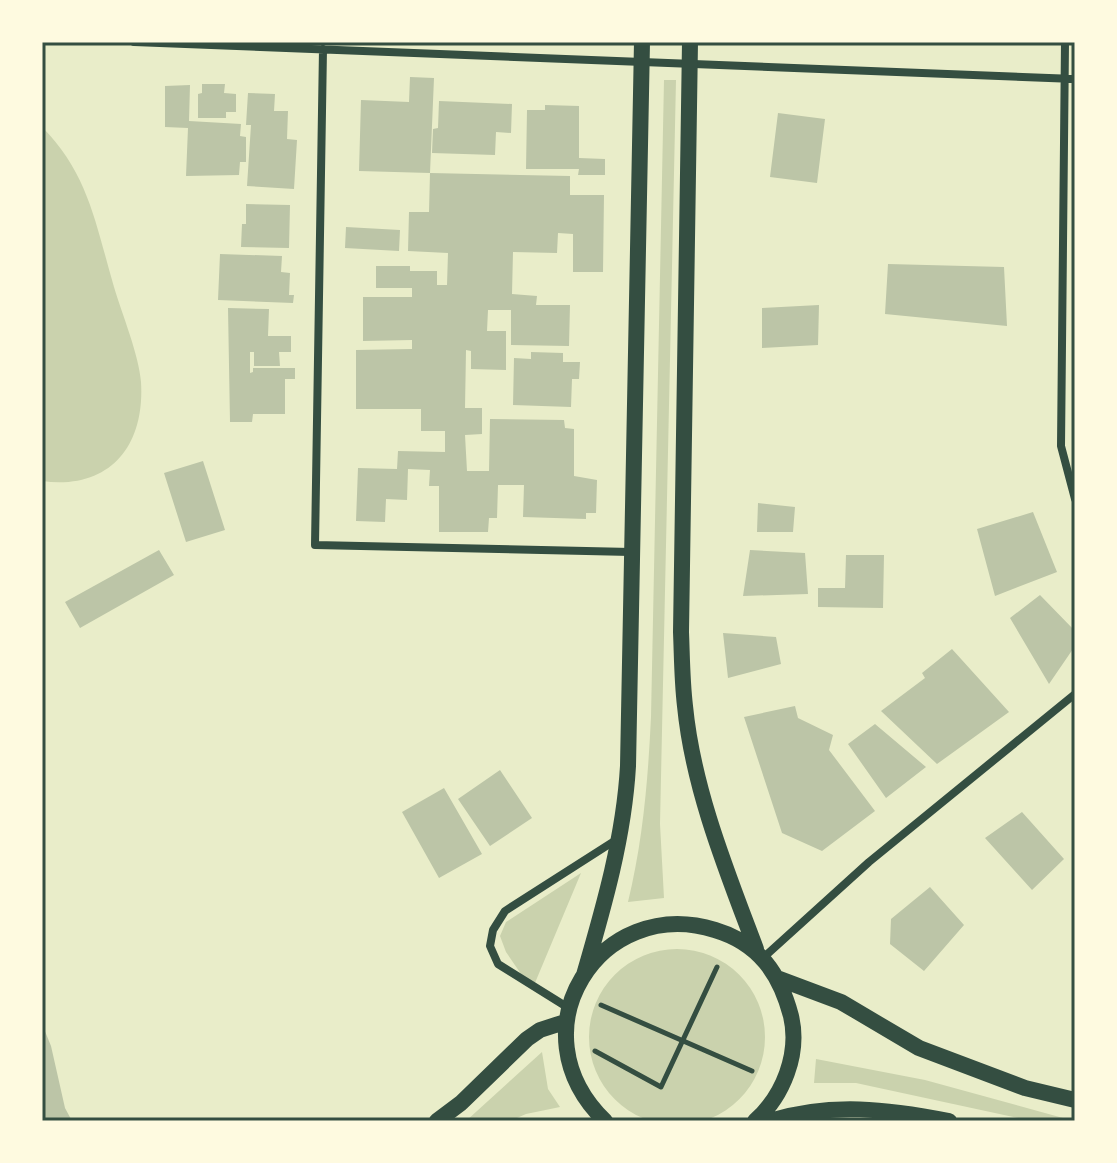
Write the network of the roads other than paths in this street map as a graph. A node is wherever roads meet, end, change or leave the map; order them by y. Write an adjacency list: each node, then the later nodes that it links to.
1 (134, 42): 5 (street)
2 (642, 42): 6 (main road)
3 (690, 42): 7 (main road)
4 (1065, 42): 8 (street)
5 (323, 49): 6 (street); 11 (street)
6 (641, 64): 7 (street); 11 (main road)
7 (690, 64): 8 (street); 14 (main road)
8 (1063, 78): 9 (street); 10 (street)
9 (1075, 79)
10 (1075, 499)
11 (631, 552): 13 (main road)
12 (1075, 694): 14 (street)
13 (619, 837): 15 (main road); 17 (street)
14 (760, 953): 15 (main road); 16 (main road)
15 (584, 975): 17 (main road)
16 (777, 978): 18 (main road); 21 (main road)
17 (566, 1015): 19 (main road); 20 (main road)
18 (1075, 1100)
19 (437, 1121)
20 (605, 1121)
21 (755, 1121)
22 (770, 1121): 23 (main road)
23 (949, 1121)

